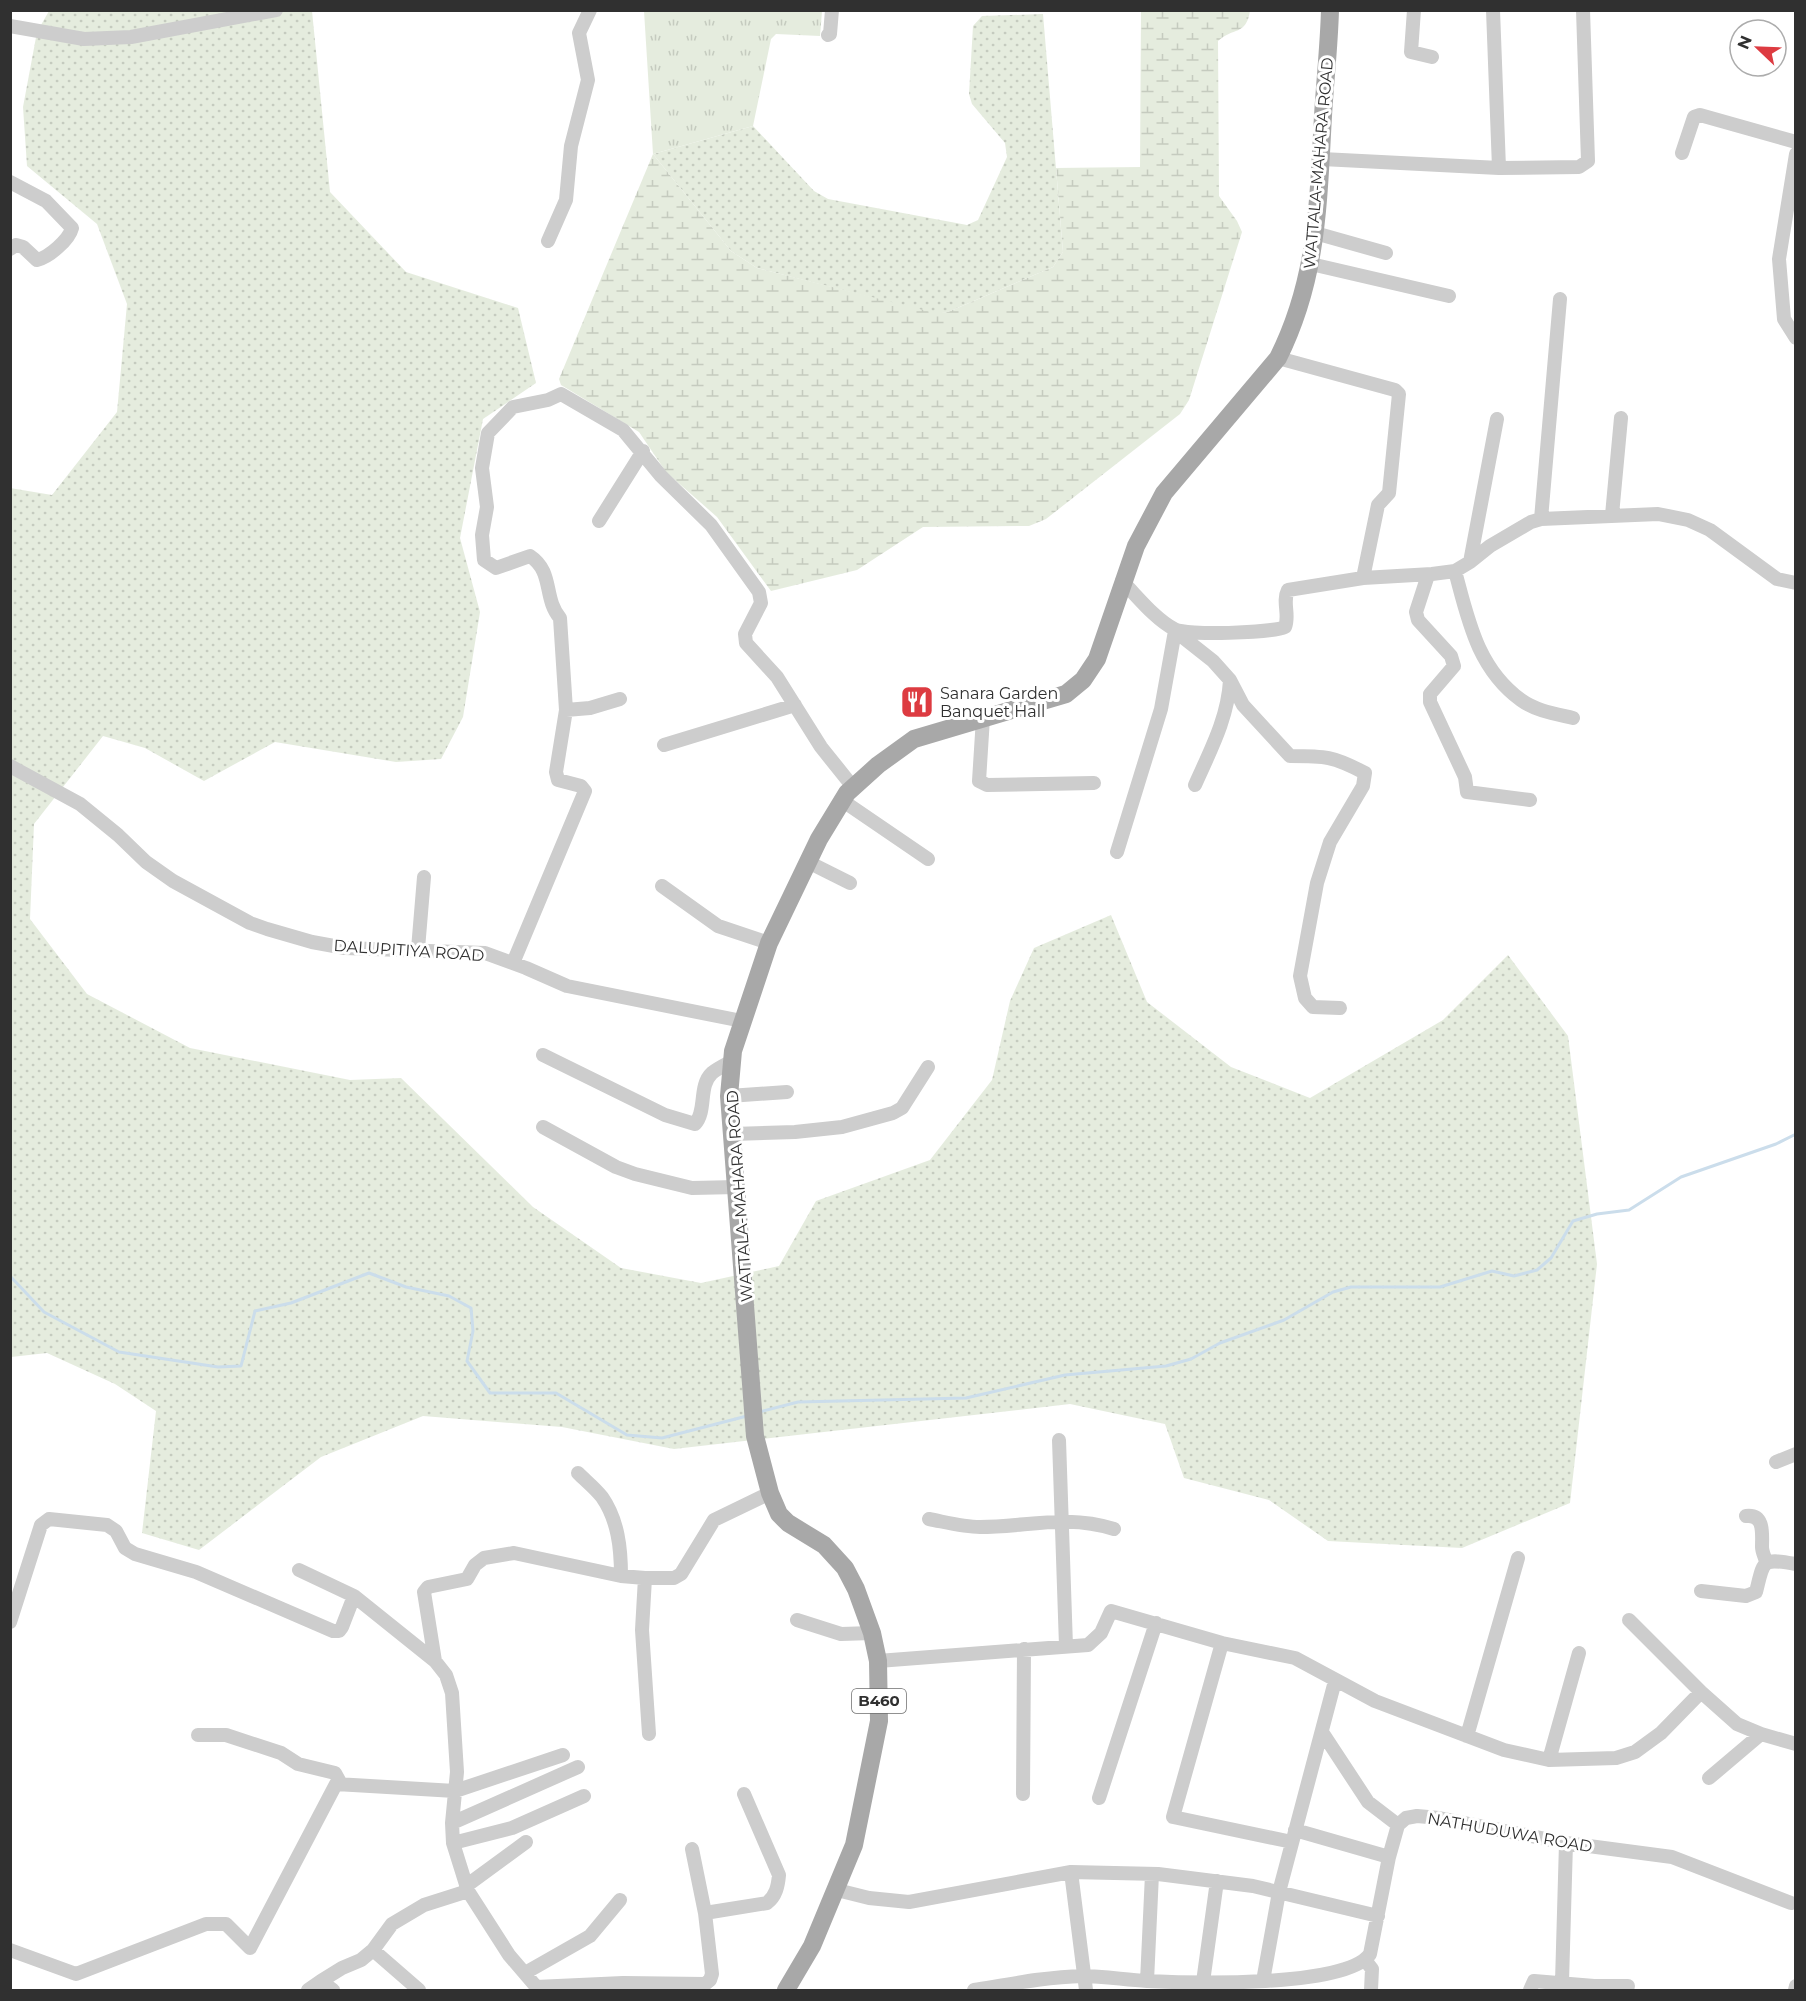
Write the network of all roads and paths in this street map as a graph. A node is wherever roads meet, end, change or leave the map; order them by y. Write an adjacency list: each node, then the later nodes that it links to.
1 (276, 10): 8 (street)
2 (590, 10): 18 (street)
3 (832, 10): 9 (street)
4 (1330, 10): 14 (main road, WATTALA-MAHARA ROAD / B460)
5 (1414, 10): 10 (street)
6 (1493, 10): 15 (street)
7 (1582, 10): 15 (street)
8 (10, 26)
9 (828, 35)
10 (1432, 57)
11 (1796, 142): 12 (street)
12 (1682, 153)
13 (1796, 154): 24 (street)
14 (1322, 159): 15 (street); 17 (main road, WATTALA-MAHARA ROAD / B460)
15 (1498, 168)
16 (10, 183): 19 (street)
17 (1315, 233): 20 (street); 21 (main road, WATTALA-MAHARA ROAD / B460)
18 (548, 241)
19 (10, 249)
20 (1386, 253)
21 (1311, 264): 22 (street); 25 (main road, WATTALA-MAHARA ROAD / B460)
22 (1449, 296)
23 (1560, 299): 30 (street)
24 (1796, 338)
25 (1278, 358): 35 (street); 36 (main road, WATTALA-MAHARA ROAD / B460)
26 (1621, 418): 29 (street)
27 (1497, 419): 32 (street)
28 (643, 452): 31 (street); 41 (street); 42 (street)
29 (1612, 515): 30 (street); 37 (street)
30 (1541, 519): 32 (street)
31 (599, 521)
32 (1470, 562): 33 (street)
33 (1455, 571): 34 (street); 44 (street)
34 (1428, 575): 35 (street); 50 (street)
35 (1363, 578): 38 (street)
36 (1122, 581): 38 (street); 43 (main road, WATTALA-MAHARA ROAD / B460)
37 (1796, 583)
38 (1175, 631): 39 (street); 51 (street)
39 (1230, 680): 48 (street); 60 (street)
40 (620, 699): 42 (street)
41 (795, 705): 45 (street); 49 (street)
42 (566, 710): 59 (street)
43 (983, 718): 47 (street); 49 (main road, WATTALA-MAHARA ROAD / B460)
44 (1573, 718)
45 (664, 745)
46 (10, 766): 58 (street, DALUPITIYA ROAD)
47 (1094, 783)
48 (1195, 785)
49 (848, 794): 52 (street); 53 (main road, WATTALA-MAHARA ROAD / B460)
50 (1530, 800)
51 (1117, 852)
52 (928, 859)
53 (808, 862): 55 (street); 57 (main road, WATTALA-MAHARA ROAD / B460)
54 (424, 877): 58 (street)
55 (850, 883)
56 (662, 886): 57 (street)
57 (770, 943): 61 (main road, WATTALA-MAHARA ROAD / B460)
58 (418, 949): 59 (street, DALUPITIYA ROAD)
59 (513, 963): 61 (street, DALUPITIYA ROAD)
60 (1340, 1008)
61 (742, 1021): 63 (main road, WATTALA-MAHARA ROAD / B460)
62 (543, 1055): 63 (street)
63 (734, 1060): 66 (main road, WATTALA-MAHARA ROAD / B460)
64 (928, 1067): 68 (street)
65 (787, 1092): 66 (street)
66 (729, 1096): 68 (main road, WATTALA-MAHARA ROAD / B460)
67 (543, 1127): 69 (street)
68 (733, 1134): 69 (main road, WATTALA-MAHARA ROAD / B460)
69 (737, 1187): 74 (main road, WATTALA-MAHARA ROAD / B460)
70 (1059, 1440): 77 (street)
71 (1796, 1454): 72 (street)
72 (1776, 1462)
73 (578, 1473): 83 (street)
74 (770, 1493): 84 (street); 91 (main road, WATTALA-MAHARA ROAD / B460)
75 (1746, 1516): 80 (street)
76 (929, 1520): 77 (street)
77 (1061, 1521): 78 (street); 93 (street)
78 (1114, 1529)
79 (1518, 1558): 104 (street)
80 (1766, 1562): 81 (street); 85 (street)
81 (1796, 1564)
82 (298, 1570): 86 (street)
83 (621, 1576): 84 (street); 96 (street)
84 (645, 1578): 101 (street)
85 (1701, 1591)
86 (354, 1596): 89 (street); 96 (street)
87 (797, 1620): 91 (street)
88 (1629, 1620): 99 (street)
89 (10, 1622)
90 (1156, 1623): 92 (street); 93 (street); 115 (street)
91 (872, 1633): 97 (main road, WATTALA-MAHARA ROAD / B460)
92 (1222, 1643): 98 (street); 118 (street)
93 (1066, 1646): 94 (street)
94 (1024, 1649): 97 (street); 113 (street)
95 (1580, 1653): 107 (street)
96 (435, 1661): 111 (street)
97 (878, 1661): 128 (main road, WATTALA-MAHARA ROAD / B460)
98 (1335, 1681): 100 (street); 104 (street)
99 (1701, 1692): 102 (street); 107 (street)
100 (1322, 1732): 117 (street); 118 (street)
101 (649, 1734)
102 (1761, 1734): 105 (street); 109 (street)
103 (198, 1735): 110 (street)
104 (1467, 1736): 107 (street)
105 (1796, 1744)
106 (563, 1755): 111 (street)
107 (1549, 1760)
108 (579, 1767): 116 (street)
109 (1709, 1778)
110 (341, 1784): 111 (street); 134 (street)
111 (455, 1791): 116 (street)
112 (744, 1794): 132 (street)
113 (1023, 1794)
114 (585, 1796): 120 (street)
115 (1099, 1798)
116 (452, 1823): 120 (street)
117 (1398, 1825): 121 (street, NATHUDUWA ROAD); 123 (street)
118 (1294, 1836): 123 (street); 129 (street)
119 (526, 1842): 127 (street)
120 (453, 1843): 127 (street)
121 (1566, 1843): 131 (street, NATHUDUWA ROAD); 143 (street)
122 (692, 1849): 132 (street)
123 (1389, 1857): 133 (street)
124 (1071, 1872): 125 (street); 128 (street); 138 (street)
125 (1152, 1874): 126 (street); 140 (street)
126 (1217, 1881): 129 (street); 142 (street)
127 (467, 1888): 135 (street); 137 (street)
128 (837, 1890): 151 (main road, WATTALA-MAHARA ROAD / B460)
129 (1279, 1892): 133 (street); 141 (street)
130 (620, 1900): 137 (street)
131 (1794, 1903)
132 (705, 1913): 147 (street)
133 (1378, 1916): 136 (street)
134 (10, 1950)
135 (373, 1950): 139 (street); 150 (street)
136 (1365, 1960): 141 (street); 154 (street)
137 (525, 1973): 147 (street)
138 (1085, 1976): 140 (street); 152 (street); 153 (street)
139 (321, 1981): 148 (street); 149 (street)
140 (1147, 1981): 142 (street)
141 (1263, 1981): 146 (street)
142 (1203, 1982): 146 (street)
143 (1559, 1986): 144 (street); 155 (street)
144 (1628, 1986)
145 (1796, 1986): 156 (street)
146 (1227, 1987)
147 (537, 1989)
148 (308, 1990)
149 (333, 1990)
150 (419, 1990)
151 (786, 1990)
152 (974, 1990)
153 (1086, 1990)
154 (1371, 1990)
155 (1530, 1990)
156 (1795, 1990)

